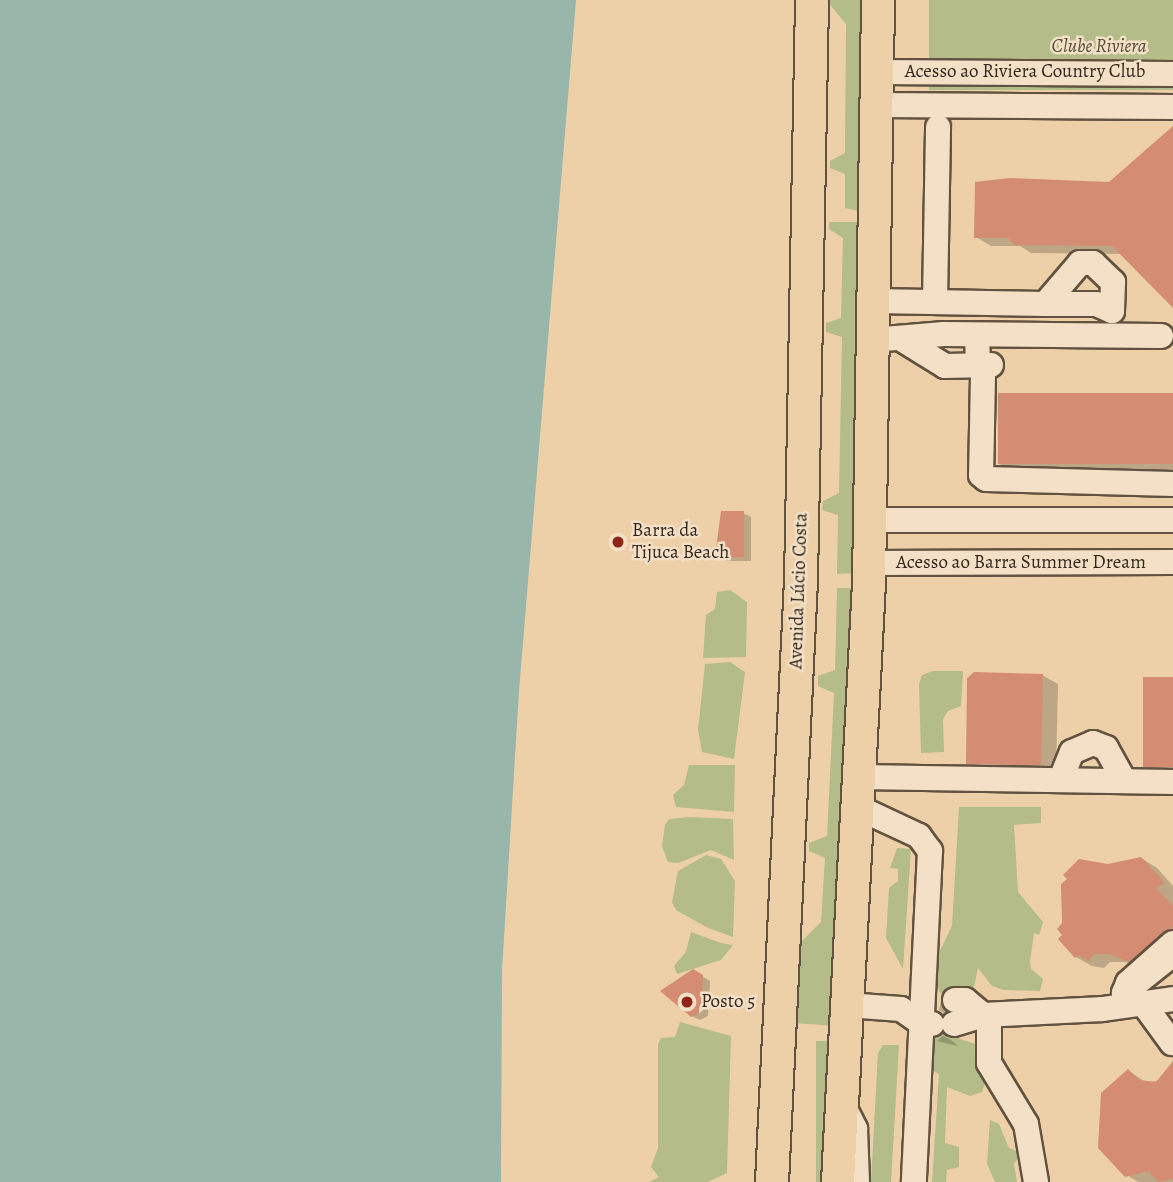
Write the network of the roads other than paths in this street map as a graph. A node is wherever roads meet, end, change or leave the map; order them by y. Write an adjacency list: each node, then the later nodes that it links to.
1 (812, 0): 35 (main road, Avenida Lúcio Costa)
2 (878, 0): 3 (main road)
3 (877, 72): 4 (street, Acesso ao Riviera Country Club); 5 (main road)
4 (1173, 74)
5 (876, 105): 6 (street); 8 (main road)
6 (1173, 107)
7 (938, 127): 9 (street)
8 (873, 301): 9 (street); 13 (main road)
9 (935, 302): 10 (street)
10 (1045, 304)
11 (978, 335): 12 (street); 14 (street); 15 (street)
12 (1161, 336)
13 (872, 340): 14 (street); 17 (main road)
14 (903, 340): 15 (street)
15 (984, 364): 16 (street)
16 (1173, 484)
17 (869, 520): 18 (street); 20 (main road)
18 (1173, 520)
19 (1173, 562): 20 (street, Acesso ao Barra Summer Dream)
20 (869, 564): 21 (main road)
21 (860, 777): 22 (street); 25 (main road)
22 (1061, 779): 23 (street); 23 (street)
23 (1124, 780): 24 (street)
24 (1173, 782)
25 (859, 808): 30 (main road); 31 (street)
26 (1173, 943): 28 (street)
27 (1173, 954): 28 (street)
28 (1135, 999): 29 (street); 32 (street); 33 (street)
29 (1173, 999)
30 (847, 1005): 31 (street); 34 (main road)
31 (932, 1011): 32 (street); 38 (street)
32 (990, 1015): 39 (street); 40 (street)
33 (1173, 1044)
34 (841, 1101): 36 (main road); 37 (street)
35 (772, 1182)
36 (838, 1182)
37 (857, 1182)
38 (914, 1182)
39 (1035, 1182)
40 (1049, 1182)

